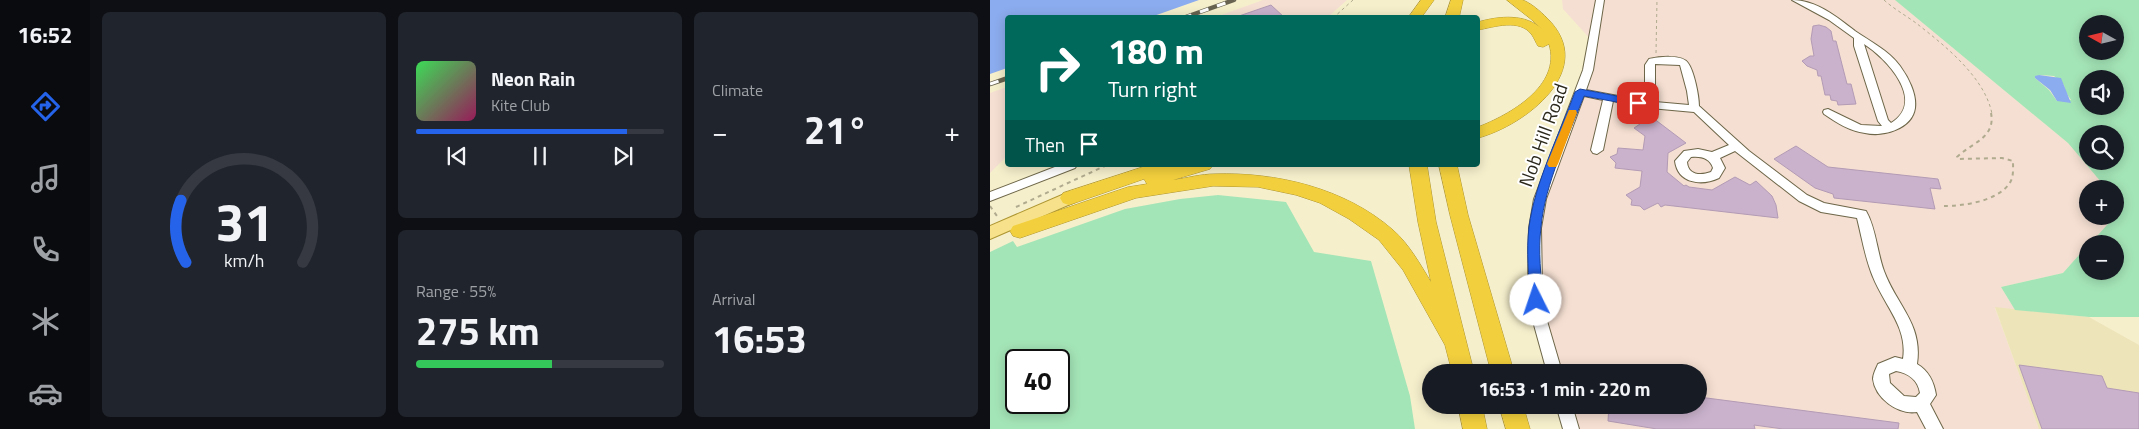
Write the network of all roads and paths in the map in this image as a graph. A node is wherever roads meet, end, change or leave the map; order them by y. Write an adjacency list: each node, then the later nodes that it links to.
1 (1353, 0): 9 (path)
2 (1428, 0): 10 (highway)
3 (1434, 0): 11 (highway)
4 (1457, 0): 12 (highway)
5 (1513, 0): 22 (highway)
6 (1600, 0): 15 (street, Nob Hill Road)
7 (1796, 0): 14 (street)
8 (1884, 0): 36 (path)
9 (1336, 15)
10 (1416, 15)
11 (1429, 15)
12 (1453, 15)
13 (1480, 26): 20 (highway)
14 (1859, 38): 21 (street); 21 (street)
15 (1580, 92): 16 (street); 47 (street, Nob Hill Road)
16 (1608, 98): 17 (street); 24 (street)
17 (1650, 104): 18 (street); 18 (street)
18 (1694, 108): 23 (street)
19 (1828, 112): 21 (street)
20 (1480, 121)
21 (1890, 128)
22 (1480, 132)
23 (1736, 146): 25 (street); 48 (street)
24 (1597, 150)
25 (1712, 157)
26 (1066, 167): 33 (street)
27 (1103, 167): 37 (path)
28 (1139, 167): 34 (highway)
29 (1162, 167): 34 (highway)
30 (1197, 167): 41 (highway)
31 (1418, 167): 44 (highway)
32 (1448, 167): 46 (highway)
33 (990, 197)
34 (1069, 198): 42 (main road)
35 (990, 206): 39 (path)
36 (1944, 206)
37 (1010, 210)
38 (1004, 213): 39 (path)
39 (997, 216): 40 (path)
40 (990, 219)
41 (1020, 231): 43 (main road); 44 (highway)
42 (990, 233)
43 (990, 244)
44 (1457, 345): 45 (highway)
45 (1461, 364)
46 (1501, 364)
47 (1552, 364)
48 (1909, 368): 49 (street); 49 (street)
49 (1921, 404): 56 (street)
50 (1472, 414): 53 (highway)
51 (1514, 414): 54 (highway)
52 (1567, 414): 55 (street)
53 (1475, 429)
54 (1518, 429)
55 (1571, 429)
56 (1935, 429)

